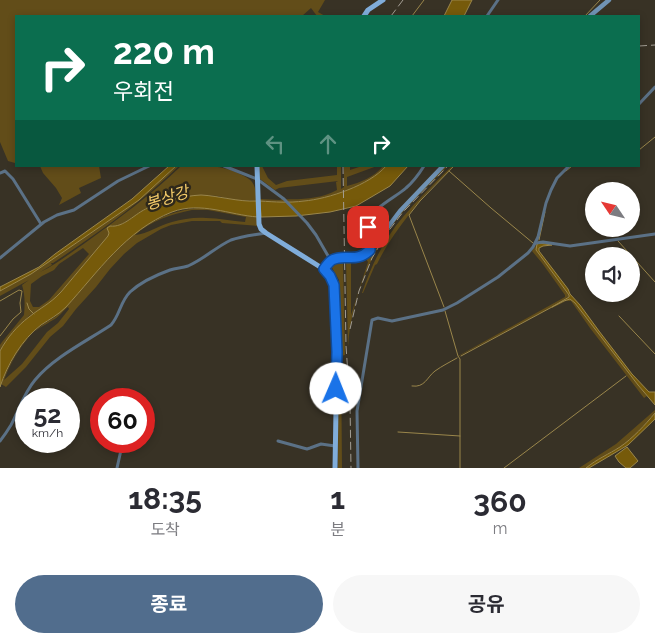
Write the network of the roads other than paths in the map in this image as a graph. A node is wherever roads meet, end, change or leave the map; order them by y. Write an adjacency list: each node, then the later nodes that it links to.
1 (382, 0): 4 (main road)
2 (498, 0): 5 (street)
3 (609, 0): 6 (street)
4 (365, 15)
5 (488, 15)
6 (591, 15)
7 (655, 87): 8 (street)
8 (640, 103)
9 (148, 167): 17 (street)
10 (227, 167): 16 (street)
11 (257, 167): 16 (main road)
12 (423, 167): 21 (street)
13 (442, 167): 21 (street)
14 (568, 167): 20 (street)
15 (0, 173): 17 (street)
16 (257, 179): 18 (main road); 23 (street)
17 (41, 224): 22 (street)
18 (266, 233): 24 (main road); 25 (street)
19 (655, 234): 20 (street)
20 (536, 243): 31 (street)
21 (370, 250): 23 (street)
22 (0, 258)
23 (332, 261): 24 (street)
24 (324, 269): 27 (main road)
25 (0, 441)
26 (278, 441): 27 (street)
27 (336, 446): 30 (main road)
28 (120, 453): 29 (street)
29 (117, 468)
30 (336, 468)
31 (358, 468)

